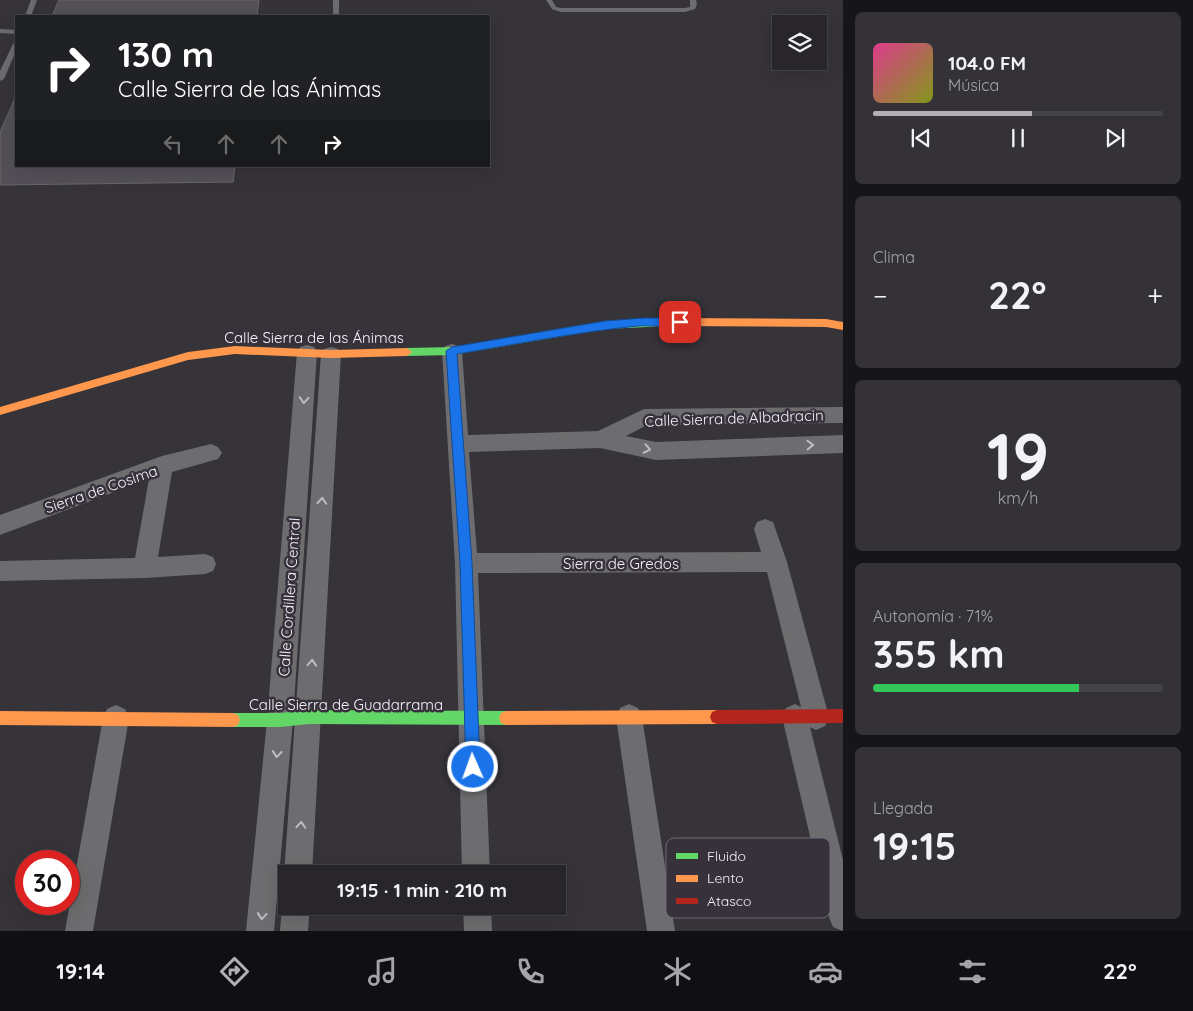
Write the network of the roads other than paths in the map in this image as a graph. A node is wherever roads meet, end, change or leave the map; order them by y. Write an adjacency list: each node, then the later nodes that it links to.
1 (34, 0): 7 (lane)
2 (336, 0): 8 (lane)
3 (549, 0): 6 (lane)
4 (612, 0): 6 (lane)
5 (693, 0): 6 (lane)
6 (615, 10)
7 (28, 15)
8 (336, 15)
9 (0, 31): 10 (lane)
10 (15, 32)
11 (15, 46): 12 (lane)
12 (0, 79)
13 (843, 326): 14 (street, Calle Sierra de las Ánimas)
14 (452, 351): 16 (street, Calle Sierra de las Ánimas); 20 (street)
15 (307, 352): 16 (street, Calle Sierra de las Ánimas); 17 (street, Calle Sierra de las Ánimas); 38 (street, Calle Cordillera Central, one-way to 38)
16 (331, 354): 32 (street, Calle Cordillera Central, one-way to 16)
17 (0, 410)
18 (843, 415): 19 (street, Calle Sierra de Albadracin)
19 (600, 439): 20 (street, Calle Sierra de Albadracin); 21 (street, Calle Sierra de Albadracin, one-way to 21)
20 (458, 444): 27 (street)
21 (843, 444)
22 (211, 453): 23 (street)
23 (162, 465): 24 (street, Sierra de Cosima); 29 (street, Sierra de Cosima)
24 (0, 525)
25 (765, 529): 26 (street)
26 (776, 562): 27 (street, Sierra de Gredos); 34 (street)
27 (466, 563): 37 (street)
28 (205, 564): 29 (street)
29 (145, 568): 30 (street)
30 (0, 571)
31 (843, 716): 34 (street, Calle Sierra de Guadarrama)
32 (309, 717): 37 (street, Calle Sierra de Guadarrama); 38 (street, Calle Sierra de Guadarrama); 41 (street, Calle Cordillera Central, one-way to 32)
33 (629, 717): 34 (street, Calle Sierra de Guadarrama); 37 (street, Calle Sierra de Guadarrama); 50 (street)
34 (806, 717): 39 (street)
35 (0, 718): 36 (street, Calle Sierra de Guadarrama)
36 (116, 718): 38 (street, Calle Sierra de Guadarrama); 46 (street)
37 (471, 718): 42 (street)
38 (280, 720): 47 (street, Calle Cordillera Central, one-way to 47)
39 (828, 838)
40 (830, 847): 45 (street)
41 (299, 865)
42 (476, 865)
43 (295, 915): 48 (street)
44 (477, 915): 49 (street)
45 (843, 917)
46 (79, 931)
47 (260, 931)
48 (294, 931)
49 (478, 931)
50 (661, 931)

